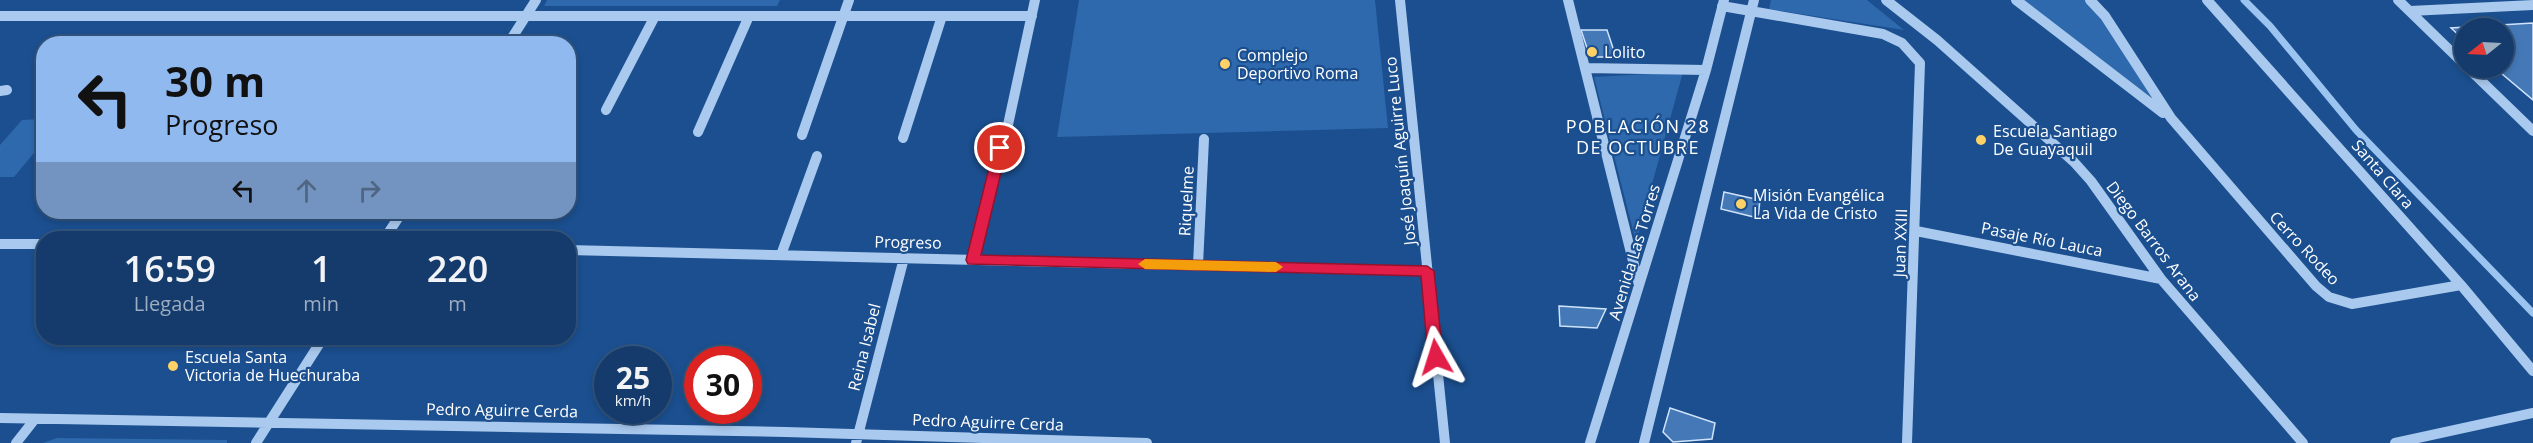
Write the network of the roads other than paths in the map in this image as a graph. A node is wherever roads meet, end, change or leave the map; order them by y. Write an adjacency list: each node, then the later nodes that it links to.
1 (536, 0): 17 (street)
2 (849, 0): 20 (street)
3 (1035, 0): 22 (street)
4 (1400, 0): 46 (street, José Joaquín Aguirre Luco)
5 (1568, 0): 25 (street)
6 (1754, 0): 14 (street)
7 (1886, 0): 47 (street, Diego Barros Arana)
8 (2016, 0): 29 (street)
9 (2090, 0): 29 (street)
10 (2207, 0): 49 (street, Santa Clara)
11 (2398, 0): 15 (street)
12 (1723, 3): 14 (street); 26 (street, Avenida Las Torres)
13 (2533, 5): 15 (street)
14 (1750, 11): 38 (street, Juan XXIII); 62 (street)
15 (2410, 11): 24 (street)
16 (0, 16): 17 (street)
17 (526, 16): 18 (street); 23 (street)
18 (655, 16): 19 (street); 28 (street)
19 (749, 16): 20 (street); 31 (street)
20 (844, 16): 21 (street); 33 (street)
21 (942, 16): 22 (street); 34 (street)
22 (1032, 16): 32 (street)
23 (513, 36)
24 (2454, 54)
25 (1585, 69): 26 (street); 48 (street)
26 (1706, 70): 48 (street, Avenida Las Torres)
27 (2478, 78): 30 (street)
28 (606, 110)
29 (2171, 118): 49 (street, Cerro Rodeo)
30 (2533, 131)
31 (698, 132)
32 (1006, 134)
33 (801, 135)
34 (903, 138)
35 (1204, 139): 45 (street, Riquelme)
36 (1000, 148): 44 (street)
37 (817, 156): 42 (street)
38 (1916, 231): 47 (street, Pasaje Río Lauca); 63 (street, Juan XXIII)
39 (0, 244): 40 (street)
40 (36, 244)
41 (576, 250): 42 (street, Progreso)
42 (781, 255): 43 (street, Progreso)
43 (904, 258): 44 (street, Progreso); 56 (street, Reina Isabel)
44 (973, 260): 45 (street, Progreso)
45 (1198, 265): 46 (street, Progreso)
46 (1427, 271): 60 (street, José Joaquín Aguirre Luco)
47 (2161, 279): 64 (street, Diego Barros Arana)
48 (1639, 285): 61 (street, Avenida Las Torres)
49 (2461, 285): 51 (street, Santa Clara)
50 (319, 345): 55 (street)
51 (2533, 371)
52 (2533, 413): 65 (street)
53 (0, 418): 54 (street, Pedro Aguirre Cerda)
54 (35, 419): 55 (street, Pedro Aguirre Cerda); 57 (street)
55 (269, 423): 56 (street, Pedro Aguirre Cerda); 58 (street)
56 (857, 438): 59 (street, Pedro Aguirre Cerda)
57 (16, 443)
58 (256, 443)
59 (1147, 443)
60 (1445, 443)
61 (1590, 443)
62 (1644, 443)
63 (1906, 443)
64 (2303, 443)
65 (2395, 443)

